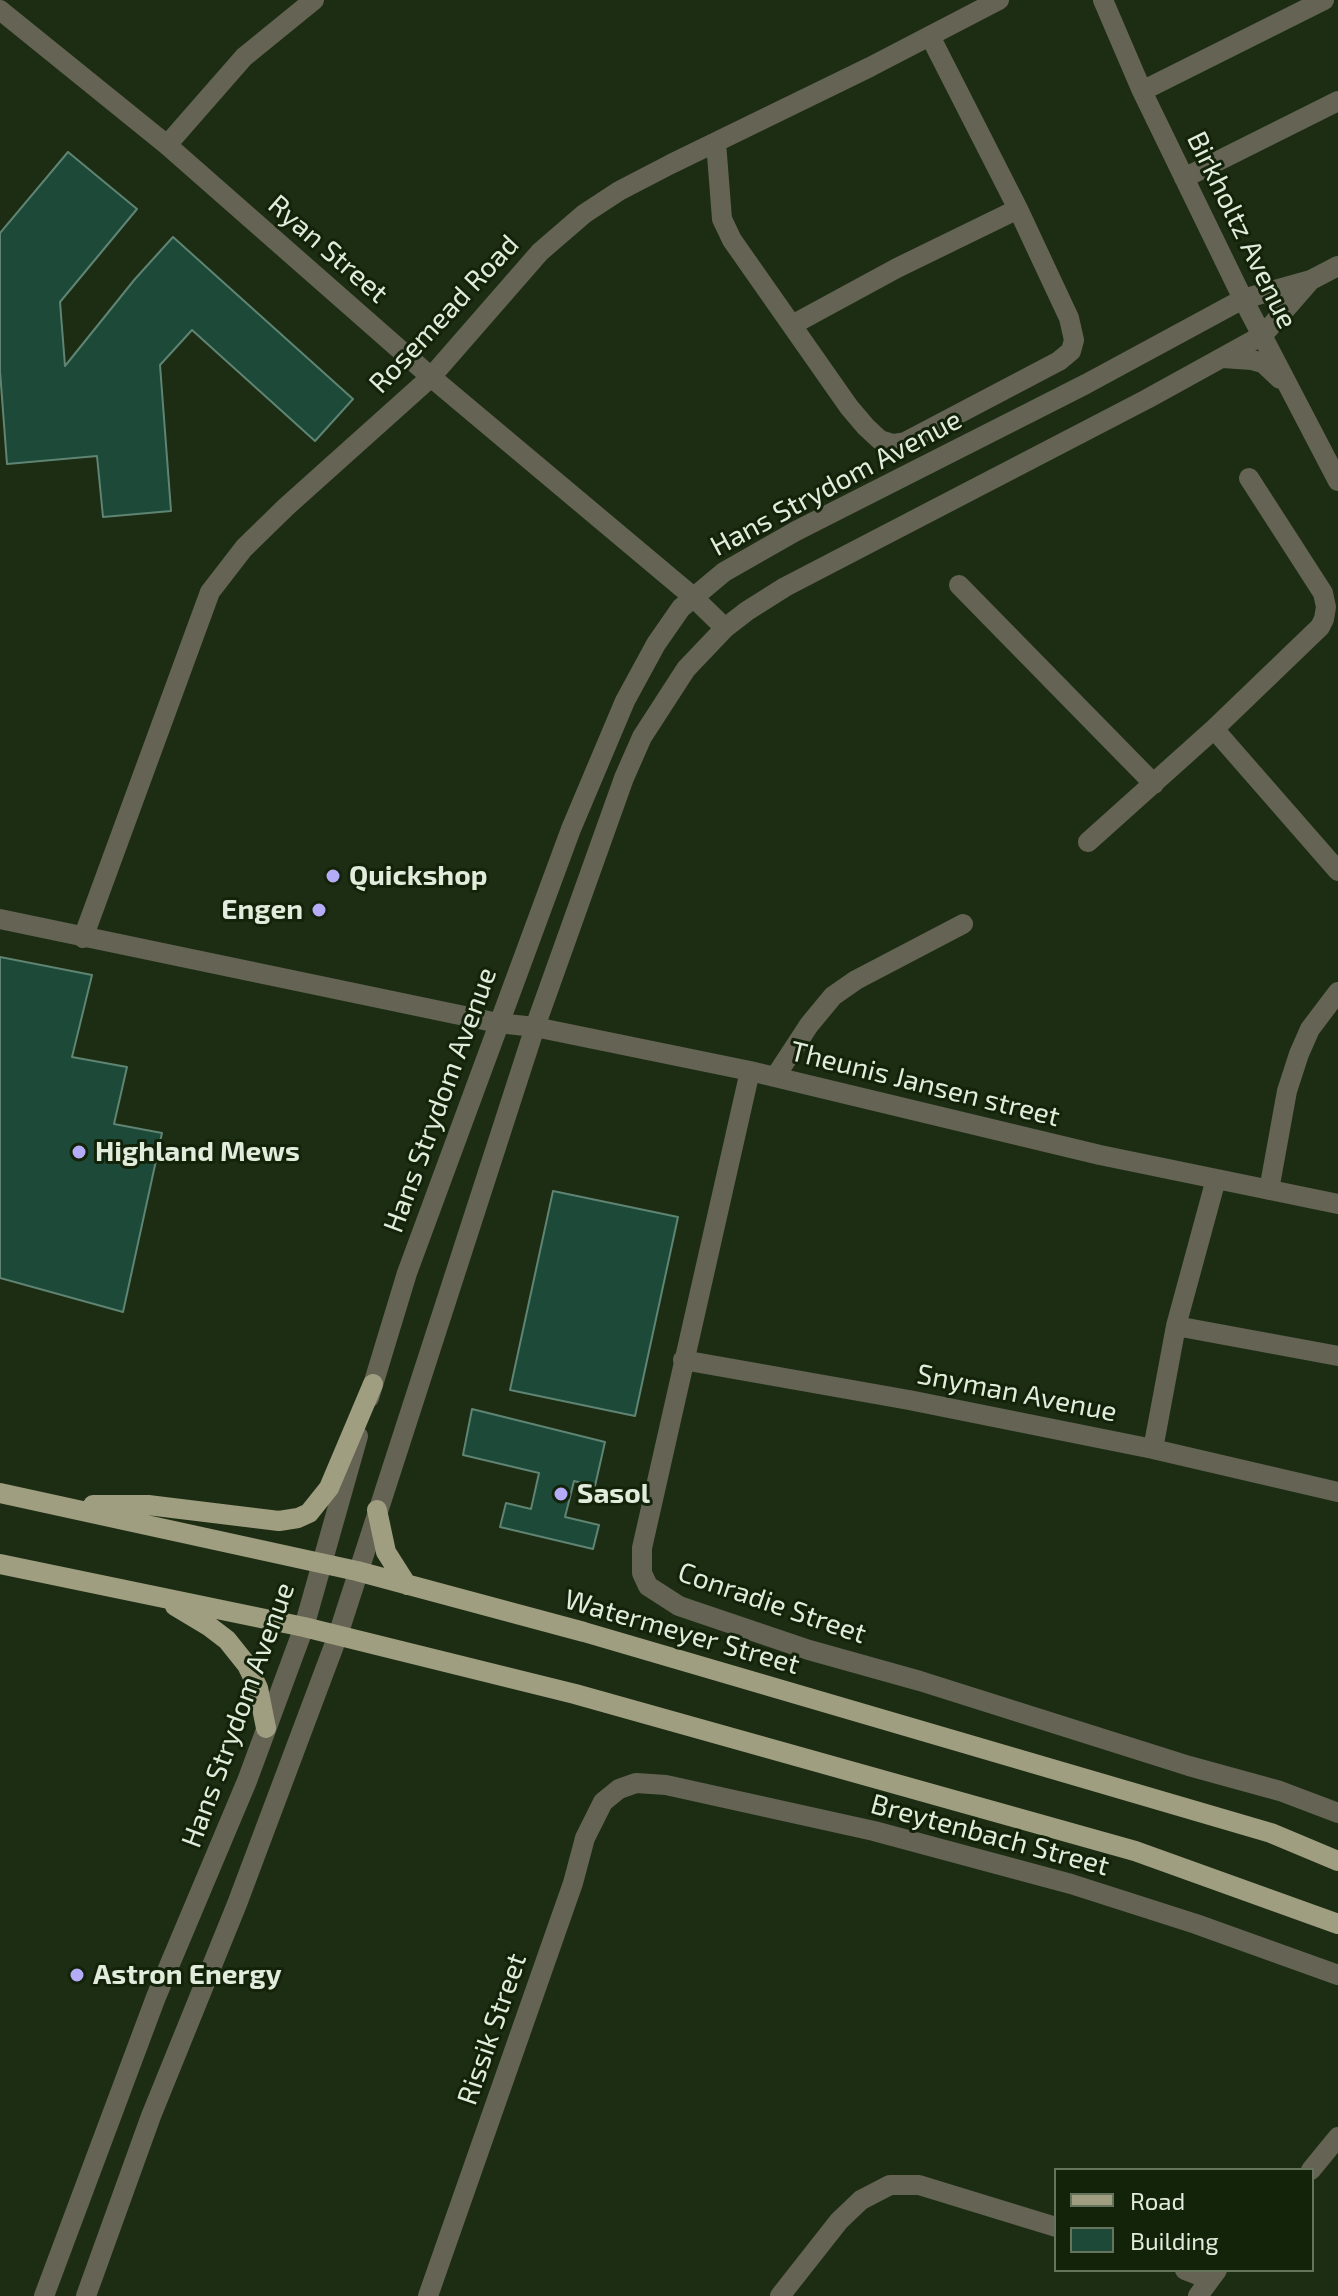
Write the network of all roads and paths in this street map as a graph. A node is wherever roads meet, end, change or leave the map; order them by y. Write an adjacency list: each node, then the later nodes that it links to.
1 (314, 0): 10 (street)
2 (999, 0): 6 (street, Rosemead Road)
3 (1103, 0): 7 (street, Birkholtz Avenue)
4 (1324, 0): 7 (street)
5 (0, 10): 10 (street, Ryan Street)
6 (930, 36): 9 (street, Rosemead Road); 12 (street)
7 (1142, 91): 11 (street, Birkholtz Avenue)
8 (1338, 101): 11 (street)
9 (716, 142): 16 (street); 19 (street, Rosemead Road)
10 (167, 145): 19 (street, Ryan Street)
11 (1184, 178): 15 (street, Birkholtz Avenue)
12 (1018, 209): 16 (street); 16 (street)
13 (1338, 266): 14 (street, Hans Strydom Avenue)
14 (1311, 280): 15 (street, Hans Strydom Avenue); 17 (street, Hans Strydom Avenue)
15 (1243, 299): 17 (street, Birkholtz Avenue); 24 (street, Hans Strydom Avenue)
16 (792, 325)
17 (1263, 335): 18 (street, Hans Strydom Avenue); 20 (street, Birkholtz Avenue)
18 (1221, 358): 20 (street); 25 (street, Hans Strydom Avenue)
19 (431, 377): 24 (street, Ryan Street); 32 (street, Rosemead Road)
20 (1289, 387): 22 (street, Birkholtz Avenue)
21 (1249, 478): 26 (street)
22 (1338, 481)
23 (959, 585): 27 (street)
24 (692, 596): 25 (street, Ryan Street); 34 (street, Hans Strydom Avenue)
25 (725, 628): 35 (street, Hans Strydom Avenue)
26 (1214, 729): 27 (street); 29 (street)
27 (1154, 784): 28 (street)
28 (1088, 842)
29 (1338, 871)
30 (0, 919): 32 (street, Theunis Jansen street)
31 (963, 924): 37 (street)
32 (83, 938): 34 (street, Theunis Jansen street)
33 (1338, 992): 39 (street)
34 (498, 1023): 35 (street, Theunis Jansen street); 44 (street, Hans Strydom Avenue)
35 (535, 1027): 36 (street, Theunis Jansen street); 49 (street, Hans Strydom Avenue)
36 (750, 1071): 37 (street, Theunis Jansen street); 43 (street, Conradie Street)
37 (775, 1077): 38 (street, Theunis Jansen street)
38 (1216, 1179): 39 (street, Theunis Jansen street); 41 (street)
39 (1269, 1190): 40 (street, Theunis Jansen street)
40 (1338, 1204)
41 (1176, 1326): 42 (street); 45 (street)
42 (1338, 1356)
43 (683, 1360): 45 (street, Snyman Avenue); 59 (street, Conradie Street)
44 (373, 1384): 48 (main road); 51 (street, Hans Strydom Avenue)
45 (1153, 1449): 46 (street, Snyman Avenue)
46 (1338, 1492)
47 (0, 1493): 48 (main road, Watermeyer Street)
48 (53, 1505): 51 (main road, Watermeyer Street)
49 (377, 1510): 52 (street, Hans Strydom Avenue); 53 (main road)
50 (0, 1564): 54 (main road)
51 (321, 1564): 52 (main road, Watermeyer Street); 55 (street, Hans Strydom Avenue)
52 (357, 1571): 53 (main road, Watermeyer Street); 56 (street, Hans Strydom Avenue)
53 (407, 1585): 60 (main road, Watermeyer Street)
54 (161, 1598): 55 (main road); 57 (main road)
55 (304, 1627): 56 (main road); 57 (street, Hans Strydom Avenue)
56 (338, 1635): 61 (main road); 69 (street, Hans Strydom Avenue)
57 (266, 1728): 68 (street, Hans Strydom Avenue)
58 (619, 1789): 62 (street, Breytenbach Street); 70 (street, Rissik Street)
59 (1338, 1813)
60 (1338, 1861)
61 (1338, 1924)
62 (1338, 1975)
63 (1338, 2137): 64 (street)
64 (1313, 2168)
65 (1054, 2226): 71 (street)
66 (1189, 2272): 67 (street)
67 (1208, 2282)
68 (44, 2296)
69 (86, 2296)
70 (428, 2296)
71 (780, 2296)

